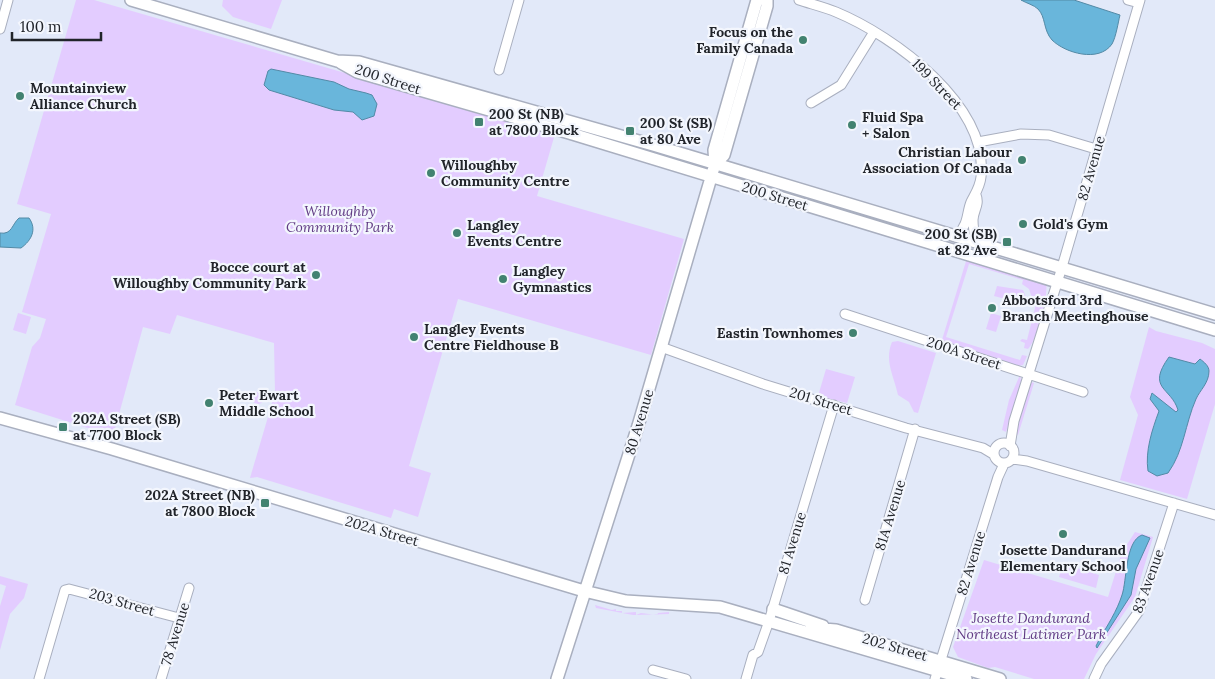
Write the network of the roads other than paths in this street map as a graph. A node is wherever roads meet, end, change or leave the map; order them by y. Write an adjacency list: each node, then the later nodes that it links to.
1 (8, 0): 9 (street)
2 (131, 0): 11 (main road, 200 Street)
3 (519, 0): 12 (street)
4 (758, 0): 16 (main road, 80 Avenue)
5 (767, 0): 16 (main road, 80 Avenue)
6 (799, 0): 10 (street, 199 Street)
7 (1128, 0): 8 (street)
8 (1139, 2): 15 (street, 82 Avenue)
9 (0, 30)
10 (874, 32): 13 (street); 14 (street, 199 Street)
11 (337, 60): 16 (main road, 200 Street); 17 (main road, 200 Street)
12 (498, 70)
13 (811, 103)
14 (978, 142): 15 (street); 18 (street)
15 (1096, 149): 21 (street, 82 Avenue)
16 (715, 164): 17 (main road, 80 Avenue); 19 (main road, 200 Street)
17 (710, 177): 22 (main road, 200 Street); 26 (main road, 80 Avenue)
18 (976, 195): 19 (street); 20 (street)
19 (959, 238): 20 (main road, 200 Street)
20 (974, 242): 21 (main road, 200 Street)
21 (1062, 267): 22 (street, 82 Avenue); 24 (main road, 200 Street)
22 (1058, 282): 25 (main road, 200 Street); 27 (street, 82 Avenue)
23 (845, 314): 27 (street, 200A Street)
24 (1215, 314)
25 (1215, 330)
26 (661, 347): 29 (street, 201 Street); 36 (main road, 80 Avenue)
27 (1028, 373): 28 (street, 200A Street); 32 (street, 82 Avenue)
28 (1084, 392)
29 (834, 405): 31 (street, 201 Street); 38 (street, 81 Avenue)
30 (0, 418): 36 (main road, 202A Street)
31 (915, 429): 32 (street, 201 Street); 37 (street, 81A Avenue)
32 (1003, 453): 33 (street, 201 Street); 44 (street, 82 Avenue)
33 (1174, 503): 34 (street, 201 Street); 52 (street, 83 Avenue)
34 (1215, 515)
35 (189, 588): 39 (street, 78 Avenue)
36 (584, 591): 40 (main road, 202A Street); 47 (main road, 80 Avenue)
37 (865, 600)
38 (772, 609): 40 (street, 81 Avenue); 42 (main road)
39 (179, 618): 45 (street, 203 Street); 46 (street, 78 Avenue)
40 (768, 621): 41 (main road, 202 Street); 49 (street, 81 Avenue)
41 (788, 626): 42 (main road, 202 Street); 44 (main road, 202 Street)
42 (836, 630): 44 (main road, 202 Street)
43 (654, 670): 48 (street)
44 (938, 670): 50 (main road, 202 Street); 51 (main road, 202 Street)
45 (39, 679)
46 (161, 679)
47 (557, 679)
48 (686, 679)
49 (746, 679)
50 (966, 679)
51 (1000, 679)
52 (1094, 679)

